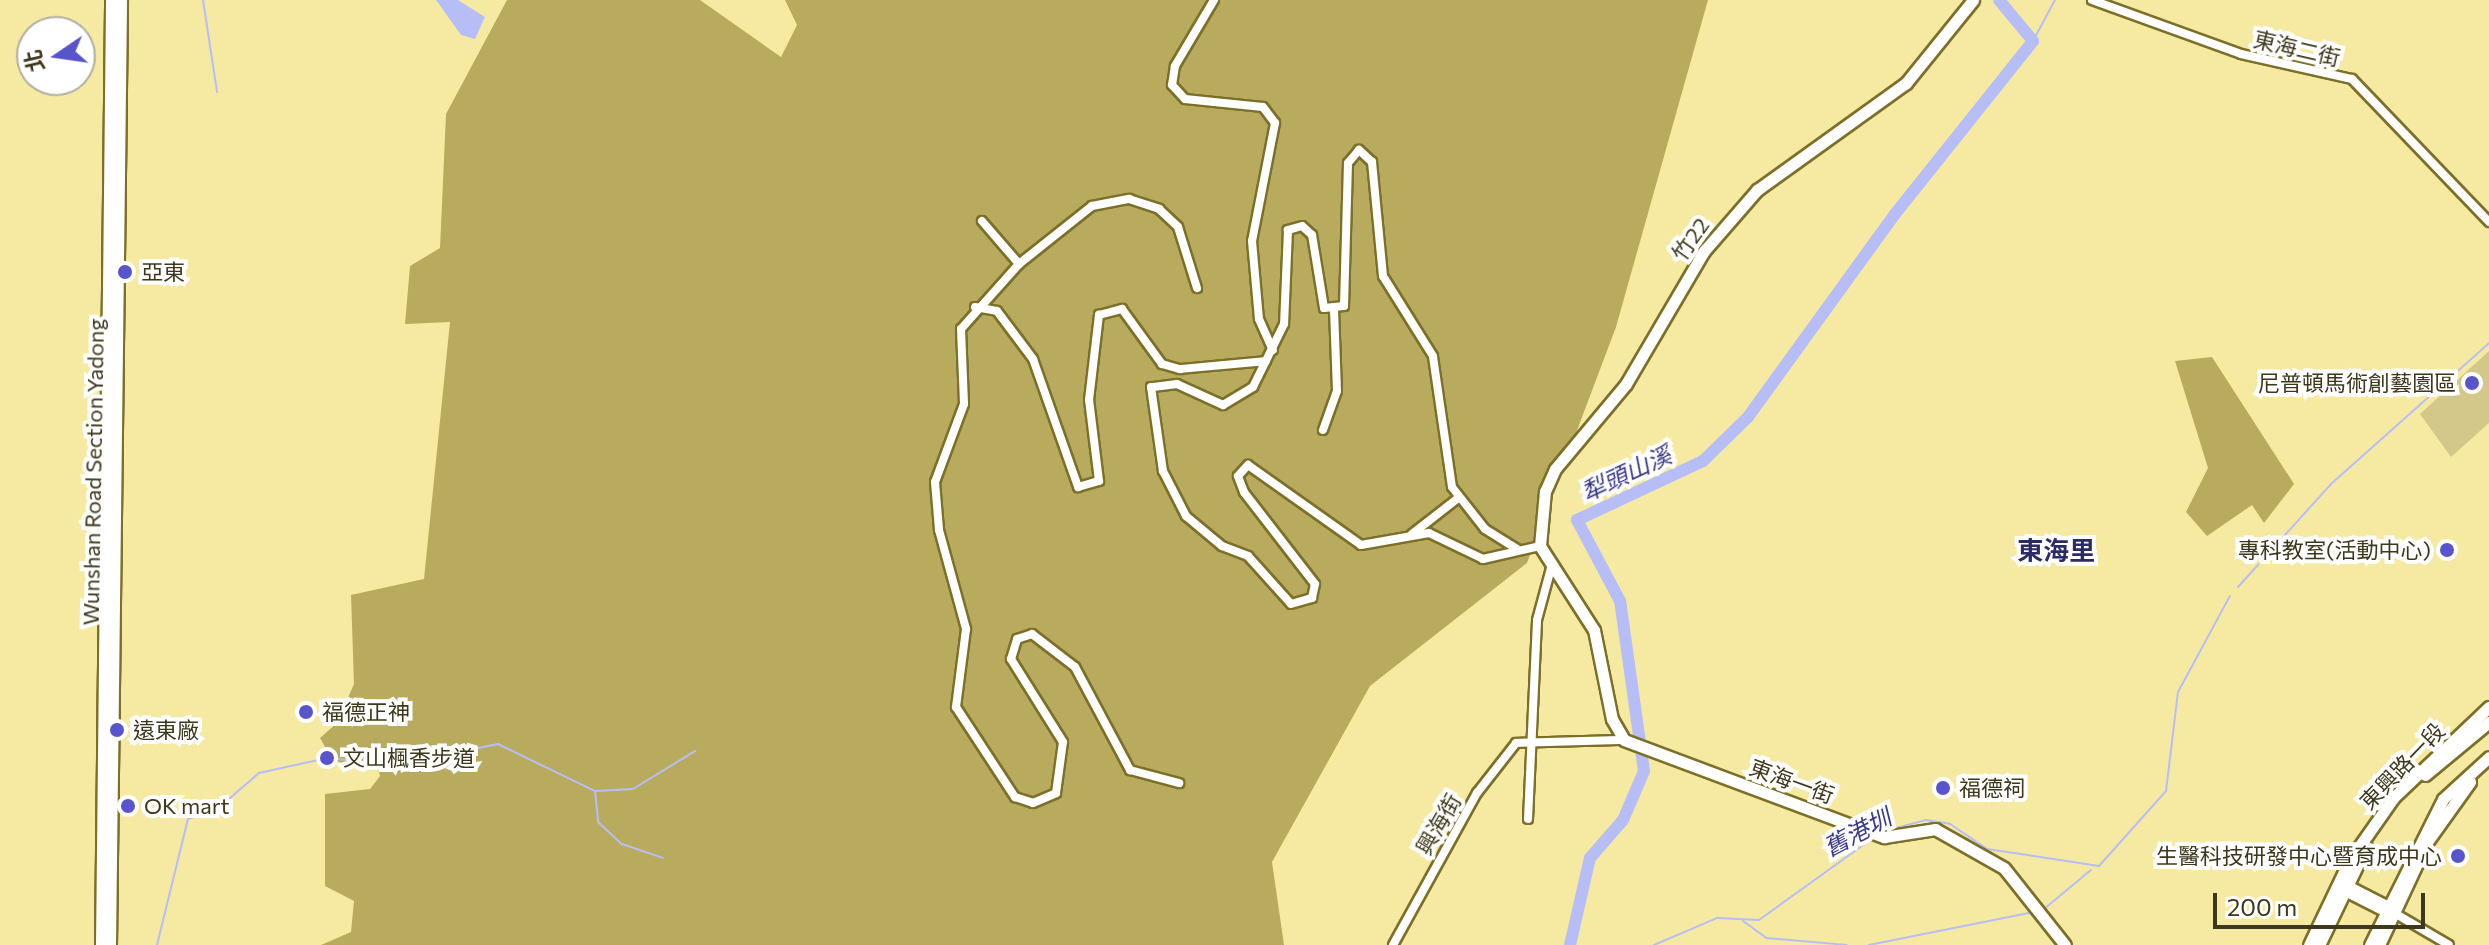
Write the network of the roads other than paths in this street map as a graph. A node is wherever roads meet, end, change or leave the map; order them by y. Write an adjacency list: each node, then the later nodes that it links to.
1 (111, 0): 12 (main road, Wunshan Road Section Yadong)
2 (121, 0): 12 (main road, Wunshan Road Section Yadong)
3 (1214, 0): 13 (street)
4 (1973, 0): 18 (main road, 竹22 / 竹22)
5 (2092, 0): 7 (street, 東海二街)
6 (982, 221): 8 (street)
7 (2489, 222)
8 (1019, 264): 9 (street); 10 (street)
9 (1197, 288)
10 (975, 307): 14 (street); 28 (street)
11 (1334, 310): 13 (street); 15 (street); 16 (street)
12 (109, 331): 21 (main road, Wunshan Road Section Yadong)
13 (1273, 350): 14 (street)
14 (1266, 361): 17 (street)
15 (1323, 430)
16 (1458, 498): 17 (street); 19 (street)
17 (1411, 535): 19 (street)
18 (1540, 546): 19 (street); 20 (main road)
19 (1517, 549)
20 (1551, 568): 24 (street); 25 (main road)
21 (105, 680): 32 (main road, Wunshan Road Section Yadong); 33 (main road, Wunshan Road Section Yadong)
22 (2489, 707): 30 (main road, 東興路一段)
23 (2489, 722): 30 (main road, 東興路一段)
24 (1532, 737): 25 (street); 29 (street); 34 (street, 興海街)
25 (1624, 740): 35 (main road, 東海一街)
26 (2489, 757): 31 (main road)
27 (2489, 766): 31 (main road)
28 (1179, 783)
29 (1528, 819)
30 (2344, 887): 31 (main road); 36 (main road, 東興路一段); 37 (main road, 東興路一段)
31 (2391, 911): 38 (main road); 39 (main road); 40 (street)
32 (101, 945)
33 (110, 945)
34 (1393, 945)
35 (2065, 945)
36 (2309, 945)
37 (2319, 945)
38 (2370, 945)
39 (2379, 945)
40 (2449, 945)

